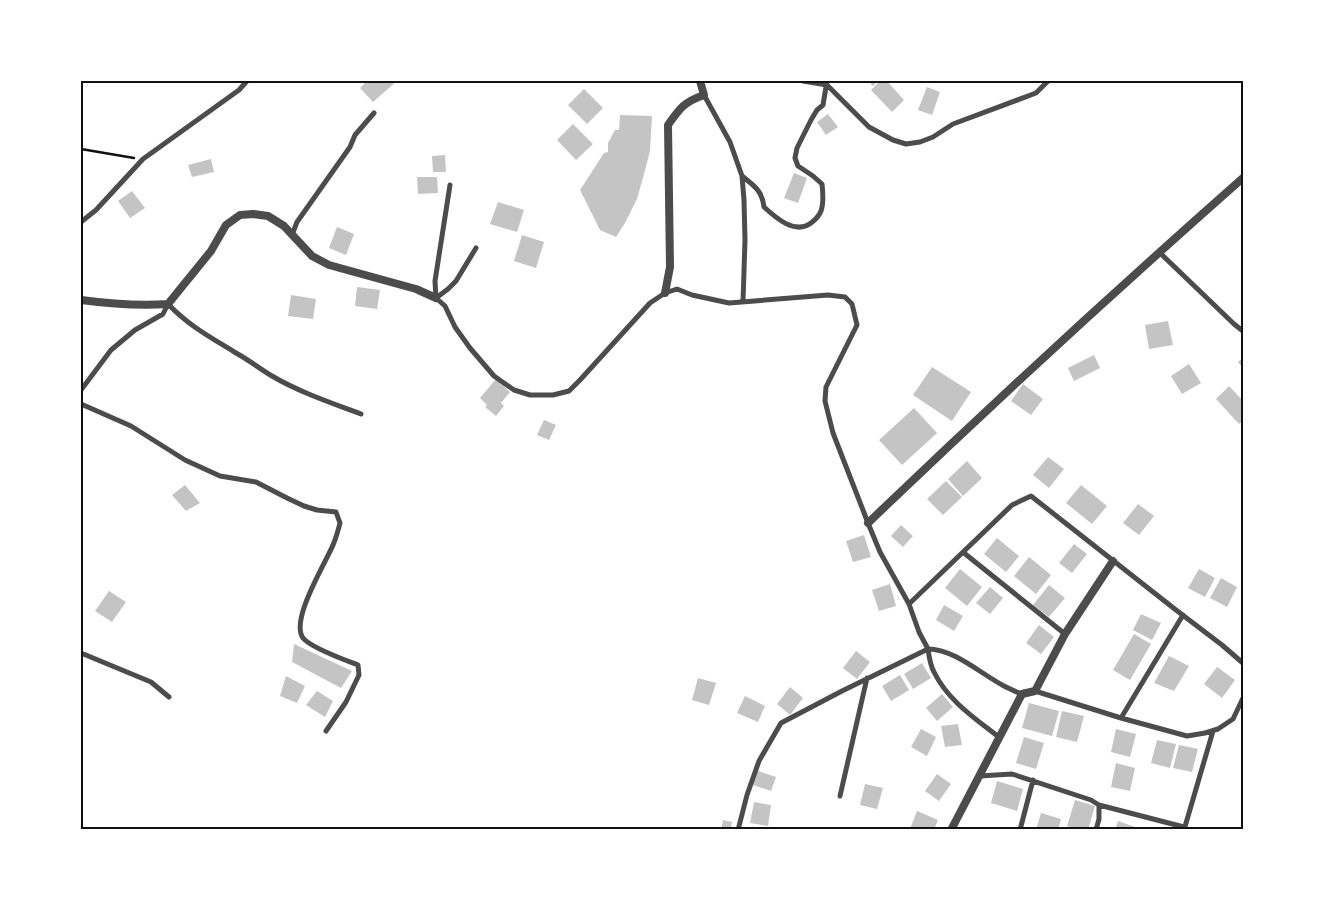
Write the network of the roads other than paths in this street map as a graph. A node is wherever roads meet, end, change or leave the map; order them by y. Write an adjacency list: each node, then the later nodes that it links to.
1 (247, 81): 11 (street)
2 (700, 81): 6 (street)
3 (803, 81): 5 (street)
4 (1048, 81): 5 (street)
5 (827, 83): 8 (street)
6 (704, 94): 8 (street); 15 (street)
7 (374, 113): 12 (street)
8 (742, 176): 18 (street)
9 (1244, 177): 14 (street)
10 (450, 184): 16 (street)
11 (81, 222)
12 (292, 235): 16 (street); 19 (street)
13 (476, 248): 16 (street)
14 (1159, 252): 20 (street); 24 (street)
15 (665, 293): 16 (street); 18 (street)
16 (436, 298)
17 (81, 300): 19 (street)
18 (743, 302): 24 (street)
19 (168, 304): 21 (street); 23 (street)
20 (1244, 332)
21 (81, 390)
22 (81, 404): 39 (street)
23 (361, 414)
24 (868, 523): 27 (street)
25 (964, 553): 26 (street); 27 (street); 29 (street)
26 (1113, 561): 28 (street); 29 (street)
27 (909, 604): 30 (street)
28 (1183, 615): 32 (street); 38 (street)
29 (1065, 634): 34 (street)
30 (928, 649): 33 (street); 35 (street); 41 (street)
31 (81, 653): 37 (street)
32 (1244, 664)
33 (867, 678): 44 (street); 47 (street)
34 (1035, 691): 35 (street); 38 (street)
35 (1022, 694): 41 (street)
36 (1244, 696): 40 (street)
37 (169, 697)
38 (1121, 718): 40 (street)
39 (326, 731)
40 (1213, 731): 46 (street)
41 (1000, 738): 42 (street)
42 (980, 776): 43 (street); 48 (street)
43 (1033, 780): 45 (street); 49 (street)
44 (840, 796)
45 (1100, 805): 46 (street); 50 (street)
46 (1184, 828)
47 (738, 830)
48 (951, 830)
49 (1020, 830)
50 (1096, 830)

